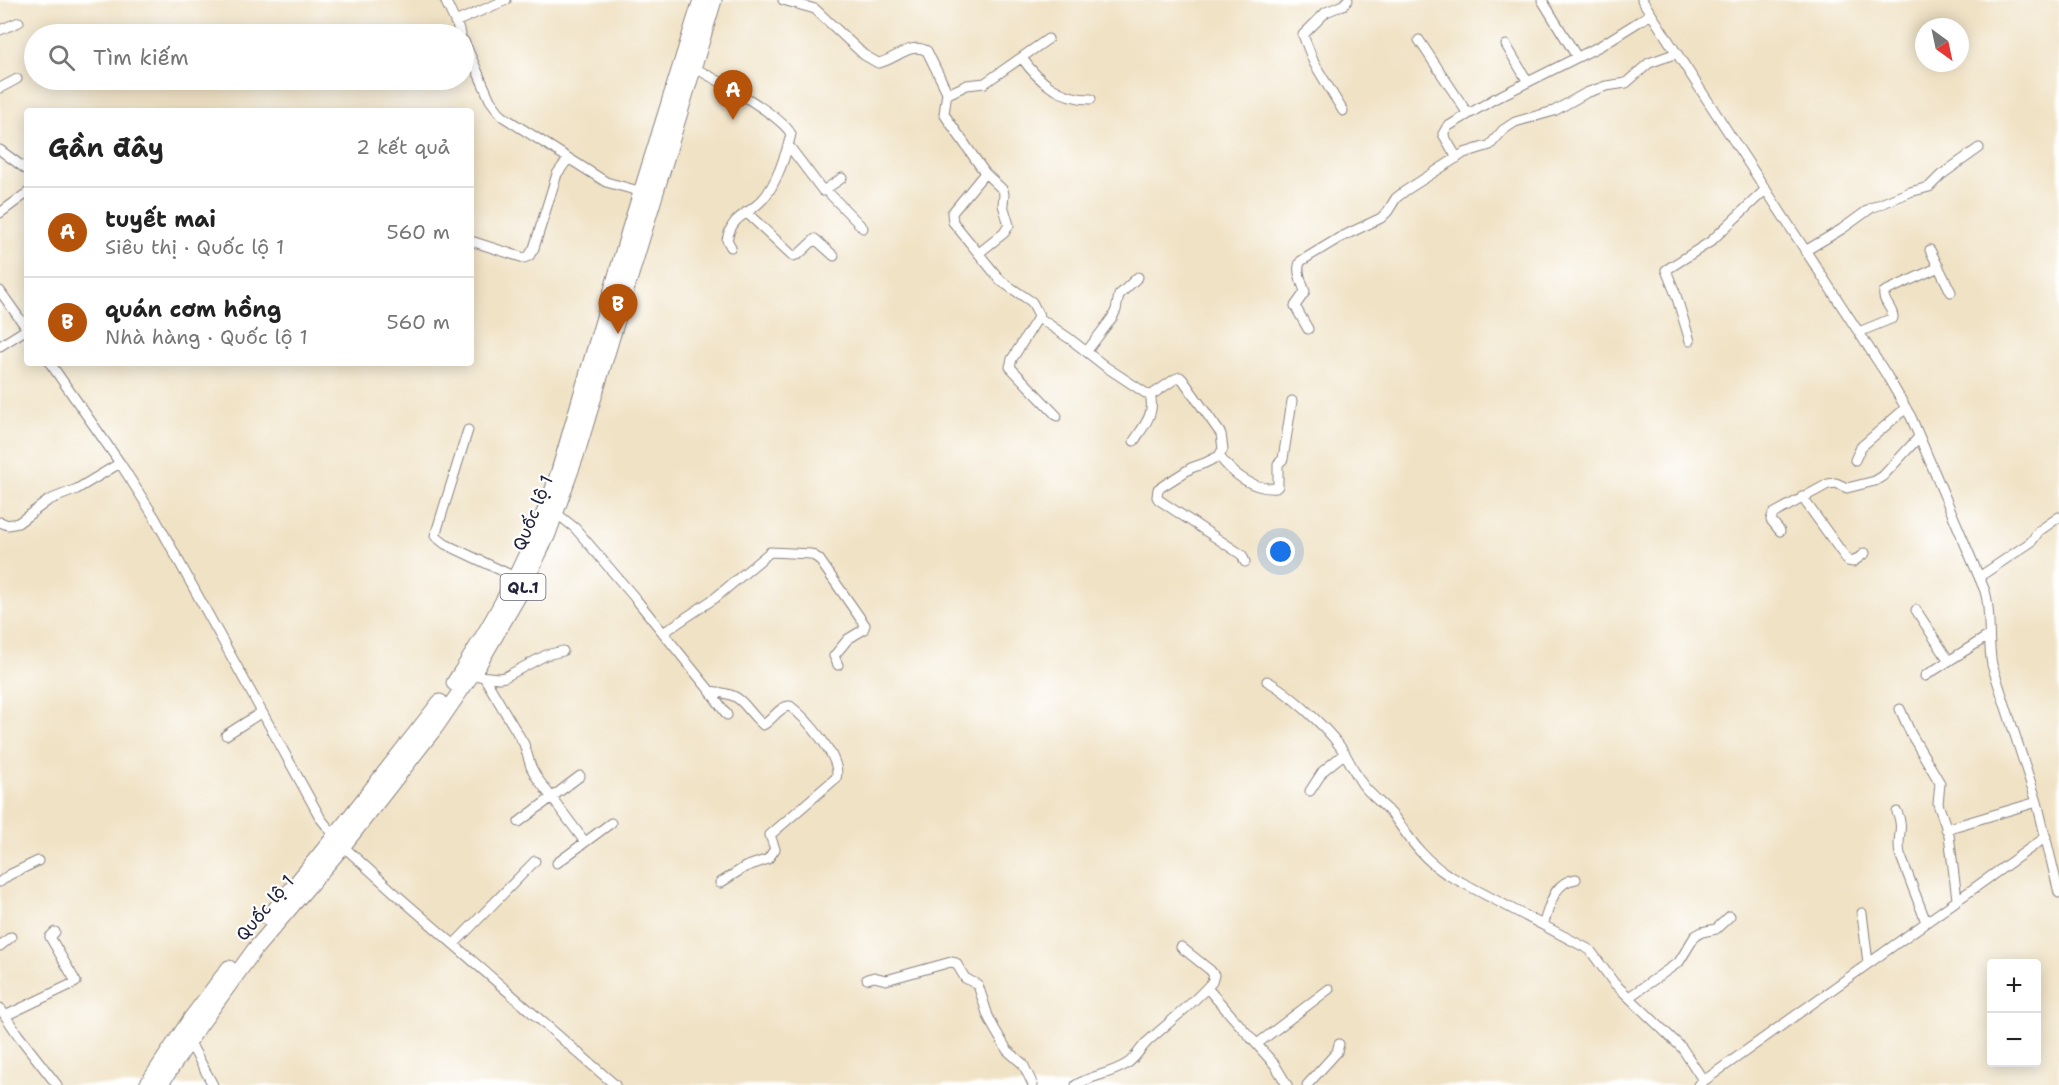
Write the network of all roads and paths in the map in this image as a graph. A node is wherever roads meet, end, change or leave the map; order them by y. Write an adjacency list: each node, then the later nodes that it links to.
1 (445, 0): 11 (street)
2 (506, 0): 11 (street)
3 (701, 0): 38 (highway, Quốc lộ 1 / QL.1)
4 (714, 0): 20 (highway, Quốc lộ 1 / QL.1)
5 (783, 0): 24 (street)
6 (1348, 0): 26 (street)
7 (1542, 0): 17 (street)
8 (1642, 0): 9 (street)
9 (1651, 14): 16 (street); 17 (street)
10 (19, 22): 12 (street)
11 (455, 22)
12 (0, 30)
13 (1048, 39): 18 (street)
14 (1419, 40): 27 (street)
15 (1506, 45): 22 (street)
16 (1677, 53): 31 (street); 37 (street)
17 (1577, 57): 22 (street)
18 (1022, 58): 24 (street); 25 (street)
19 (474, 64): 32 (street)
20 (693, 67): 28 (street); 38 (highway, Quốc lộ 1 / QL.1)
21 (17, 79): 23 (street)
22 (1528, 82): 27 (street)
23 (0, 88)
24 (948, 94): 34 (street)
25 (1090, 99)
26 (1343, 111)
27 (1468, 114): 31 (street)
28 (789, 146): 36 (street); 41 (street)
29 (1979, 148): 46 (street)
30 (0, 150): 33 (street)
31 (1456, 158): 55 (street)
32 (568, 159): 38 (street); 43 (street)
33 (24, 169)
34 (985, 173): 47 (street); 47 (street)
35 (842, 178): 36 (street)
36 (826, 190): 42 (street)
37 (1765, 190): 46 (street); 58 (street)
38 (647, 194): 73 (highway, Quốc lộ 1 / QL.1); 80 (highway, Quốc lộ 1 / QL.1)
39 (24, 195): 40 (street)
40 (0, 213)
41 (746, 213): 44 (street); 48 (street)
42 (863, 228)
43 (474, 242)
44 (731, 247)
45 (1930, 250): 49 (street)
46 (1805, 251): 57 (street)
47 (979, 253): 53 (street)
48 (834, 256)
49 (1939, 267): 52 (street); 57 (street)
50 (1138, 277): 60 (street)
51 (0, 291): 54 (street)
52 (1951, 292)
53 (1039, 316): 60 (street); 65 (street)
54 (24, 325)
55 (1308, 329)
56 (24, 331): 59 (street)
57 (1859, 333): 64 (street)
58 (1690, 341)
59 (0, 346)
60 (1087, 351): 62 (street)
61 (52, 366): 71 (street)
62 (1150, 396): 68 (street); 69 (street)
63 (1292, 401): 69 (street)
64 (1906, 408): 67 (street); 70 (street)
65 (1057, 417)
66 (468, 430): 80 (street)
67 (1918, 436): 72 (street); 79 (street)
68 (1134, 441)
69 (1219, 456): 78 (street)
70 (1855, 460)
71 (120, 463): 75 (street); 92 (street)
72 (1802, 497): 76 (street); 77 (street)
73 (556, 513): 82 (street); 87 (highway, Quốc lộ 1 / QL.1)
74 (2059, 517): 79 (street)
75 (0, 522)
76 (1779, 531)
77 (1865, 553)
78 (1245, 562)
79 (1979, 577): 83 (street)
80 (515, 578): 105 (highway, Quốc lộ 1 / QL.1)
81 (1916, 610): 85 (street)
82 (663, 633): 86 (street); 90 (street)
83 (1988, 636): 85 (street); 99 (street)
84 (563, 651): 87 (street)
85 (1949, 661): 88 (street)
86 (838, 665)
87 (478, 676): 98 (street); 105 (highway, Quốc lộ 1 / QL.1)
88 (1925, 676)
89 (1268, 681): 95 (street)
90 (710, 691): 93 (street); 113 (street)
91 (1900, 709): 103 (street)
92 (262, 712): 94 (street); 105 (street)
93 (727, 715)
94 (226, 735)
95 (1339, 757): 97 (street); 119 (street)
96 (580, 776): 98 (street)
97 (1310, 791)
98 (551, 797): 101 (street); 106 (street)
99 (2037, 802): 103 (street); 104 (street)
100 (1897, 812): 118 (street)
101 (519, 822)
102 (611, 823): 106 (street)
103 (1947, 829): 115 (street)
104 (2046, 837): 112 (street); 115 (street)
105 (339, 841): 122 (street); 131 (highway, Quốc lộ 1 / QL.1); 136 (highway, Quốc lộ 1 / QL.1)
106 (585, 842): 109 (street)
107 (38, 861): 111 (street)
108 (535, 861): 122 (street)
109 (557, 863)
110 (1576, 879): 119 (street)
111 (0, 882)
112 (2058, 882): 114 (street)
113 (720, 883)
114 (2059, 893)
115 (1957, 899): 118 (street)
116 (1862, 913): 125 (street)
117 (1730, 916): 129 (street)
118 (1926, 922): 125 (street)
119 (1543, 925): 129 (street)
120 (55, 932): 130 (street)
121 (11, 938): 123 (street)
122 (454, 944): 139 (street)
123 (0, 946)
124 (1181, 947): 127 (street)
125 (1868, 963): 134 (street)
126 (867, 979): 140 (street)
127 (1207, 988): 132 (street); 141 (street)
128 (1329, 989): 132 (street)
129 (1629, 997): 134 (street)
130 (3, 1012): 135 (street)
131 (189, 1041): 137 (highway, Quốc lộ 1 / QL.1); 138 (street)
132 (1257, 1044): 142 (street)
133 (1339, 1044): 143 (street)
134 (1700, 1083)
135 (57, 1085)
136 (147, 1085)
137 (160, 1085)
138 (213, 1085)
139 (615, 1085)
140 (1033, 1085)
141 (1076, 1085)
142 (1287, 1085)
143 (1307, 1085)

